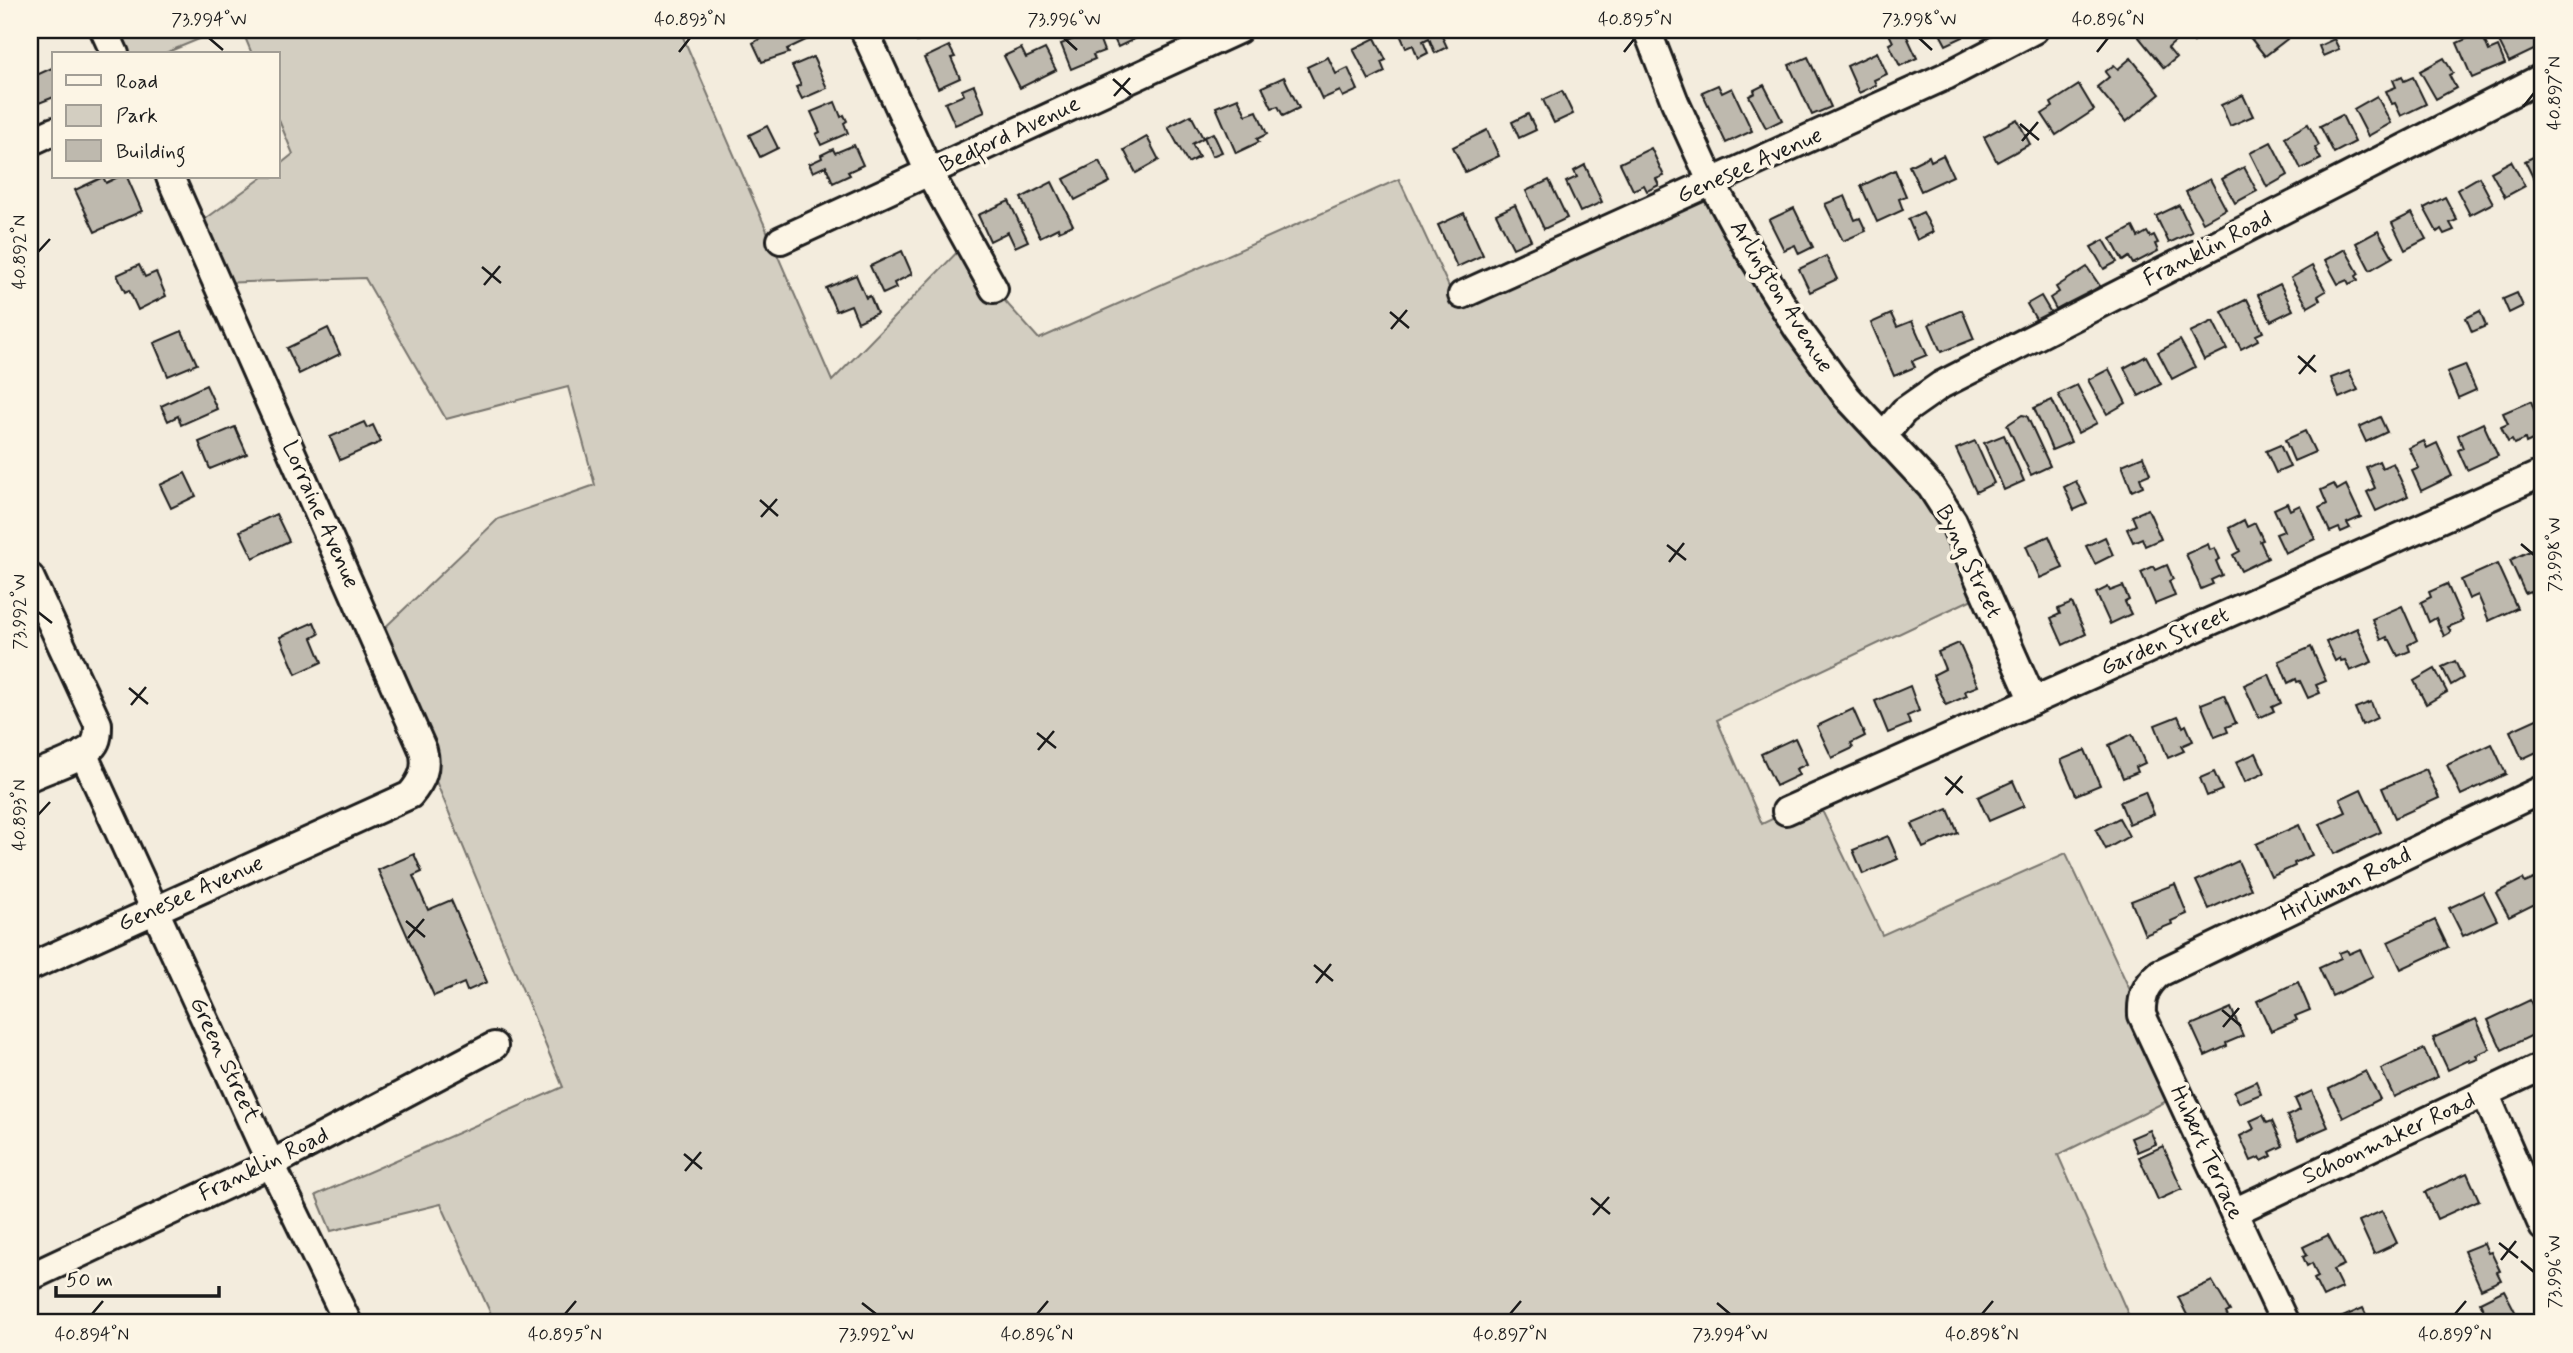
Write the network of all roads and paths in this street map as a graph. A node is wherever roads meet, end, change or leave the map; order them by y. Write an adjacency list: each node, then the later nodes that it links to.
1 (104, 30): 6 (street)
2 (864, 30): 10 (street)
3 (1238, 30): 10 (street, Bedford Avenue)
4 (1647, 30): 12 (street, Arlington Avenue)
5 (2034, 30): 12 (street, Genesee Avenue)
6 (114, 52)
7 (2543, 77): 16 (street, Franklin Road)
8 (52, 132): 9 (street)
9 (30, 142)
10 (929, 172): 13 (street, Bedford Avenue); 14 (street)
11 (170, 178): 24 (street, Lorraine Avenue)
12 (1712, 183): 15 (street, Genesee Avenue); 16 (street, Arlington Avenue)
13 (781, 240)
14 (994, 289)
15 (1462, 296)
16 (1884, 436): 19 (street, Byng Street)
17 (2543, 473): 19 (street, Garden Street)
18 (30, 578): 20 (street)
19 (2033, 701): 23 (street, Garden Street)
20 (82, 753): 21 (street); 25 (street, Green Street)
21 (30, 777)
22 (2543, 789): 27 (street, Hirliman Road)
23 (1786, 811)
24 (352, 822): 25 (street, Genesee Avenue)
25 (155, 911): 26 (street, Genesee Avenue); 31 (street, Green Street)
26 (30, 967)
27 (2149, 982): 32 (street, Hubert Terrace)
28 (494, 1046): 31 (street, Franklin Road)
29 (2543, 1066): 30 (street, Schoonmaker Road)
30 (2485, 1093): 32 (street, Schoonmaker Road); 33 (street)
31 (271, 1164): 34 (street, Franklin Road); 35 (street, Green Street)
32 (2234, 1212): 36 (street, Hubert Terrace)
33 (2543, 1227)
34 (30, 1277)
35 (348, 1323)
36 (2285, 1323)

